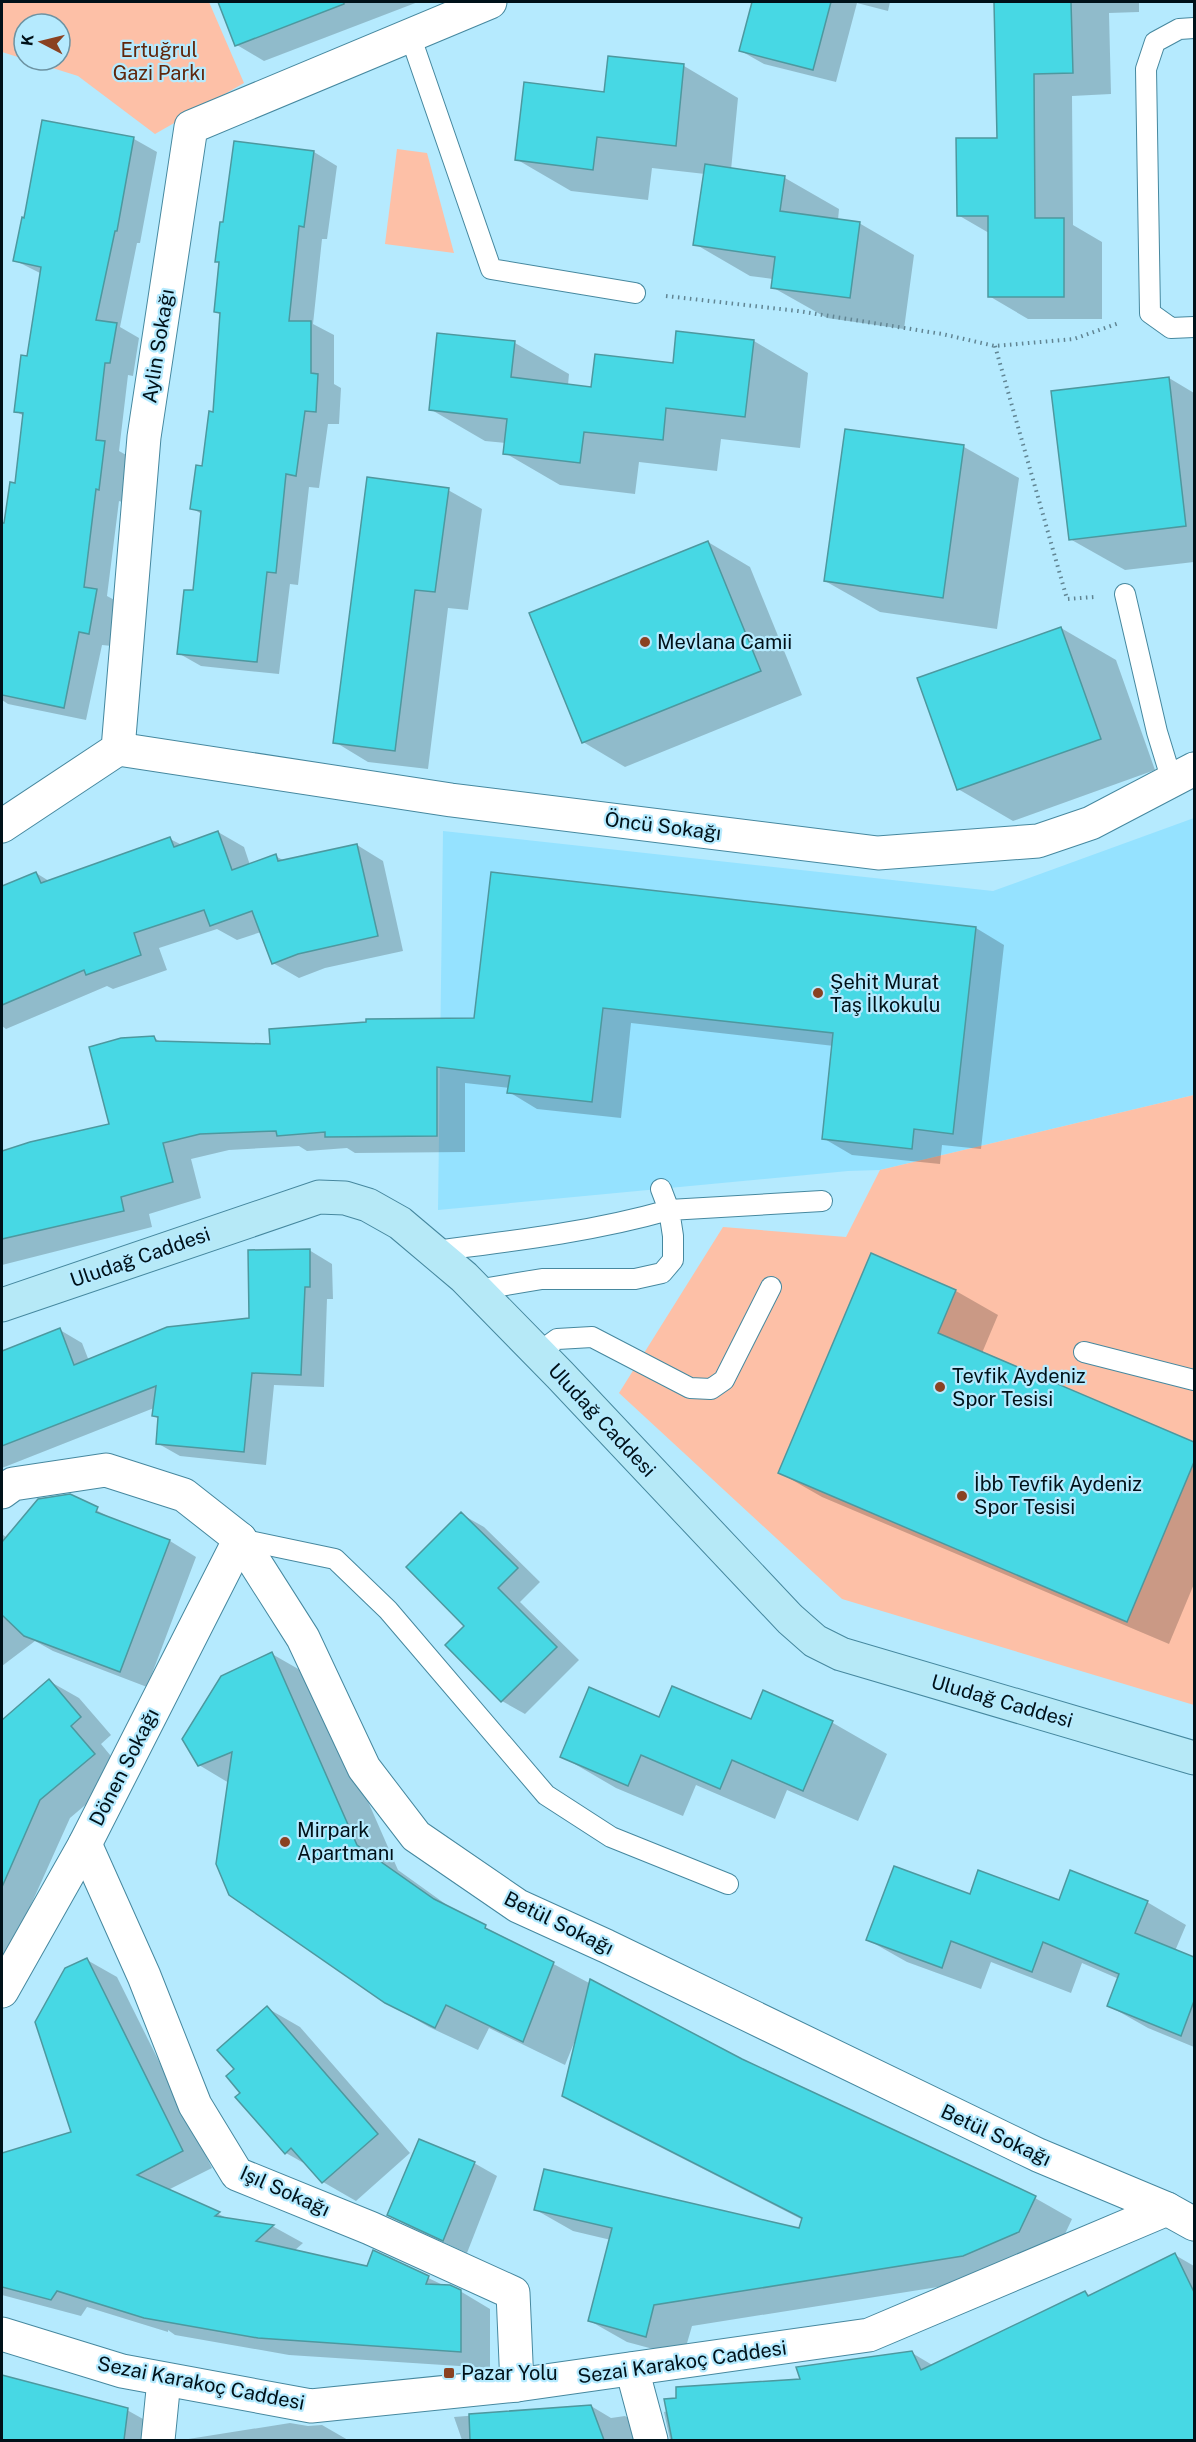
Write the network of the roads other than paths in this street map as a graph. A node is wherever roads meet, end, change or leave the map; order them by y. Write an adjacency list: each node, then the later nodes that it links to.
1 (490, 2): 3 (street, Aylin Sokağı)
2 (1194, 28): 5 (lane)
3 (410, 35): 4 (lane); 7 (street, Aylin Sokağı)
4 (635, 292)
5 (1194, 327)
6 (1125, 594): 8 (lane)
7 (118, 749): 8 (street, Öncü Sokağı); 9 (street)
8 (1183, 775)
9 (3, 823)
10 (662, 1189): 12 (lane)
11 (822, 1201): 12 (lane)
12 (669, 1210): 13 (lane); 15 (lane)
13 (434, 1251): 15 (main road, Uludağ Caddesi); 16 (main road, Uludağ Caddesi)
14 (771, 1287): 18 (lane)
15 (476, 1290): 18 (main road, Uludağ Caddesi)
16 (2, 1305)
17 (1084, 1352): 19 (lane)
18 (538, 1353): 22 (main road, Uludağ Caddesi)
19 (1194, 1380)
20 (2, 1492): 21 (street, Betül Sokağı)
21 (240, 1539): 23 (street, Dönen Sokağı); 24 (lane); 26 (street, Betül Sokağı)
22 (1194, 1758)
23 (85, 1844): 25 (street, Dönen Sokağı); 30 (street, Işıl Sokağı)
24 (728, 1884)
25 (2, 1991)
26 (1181, 2216): 28 (street, Sezai Karakoç Caddesi)
27 (2, 2334): 29 (street, Sezai Karakoç Caddesi)
28 (632, 2369): 30 (street, Sezai Karakoç Caddesi); 32 (street)
29 (164, 2380): 30 (street, Sezai Karakoç Caddesi); 31 (street)
30 (518, 2385)
31 (158, 2440)
32 (651, 2440)

